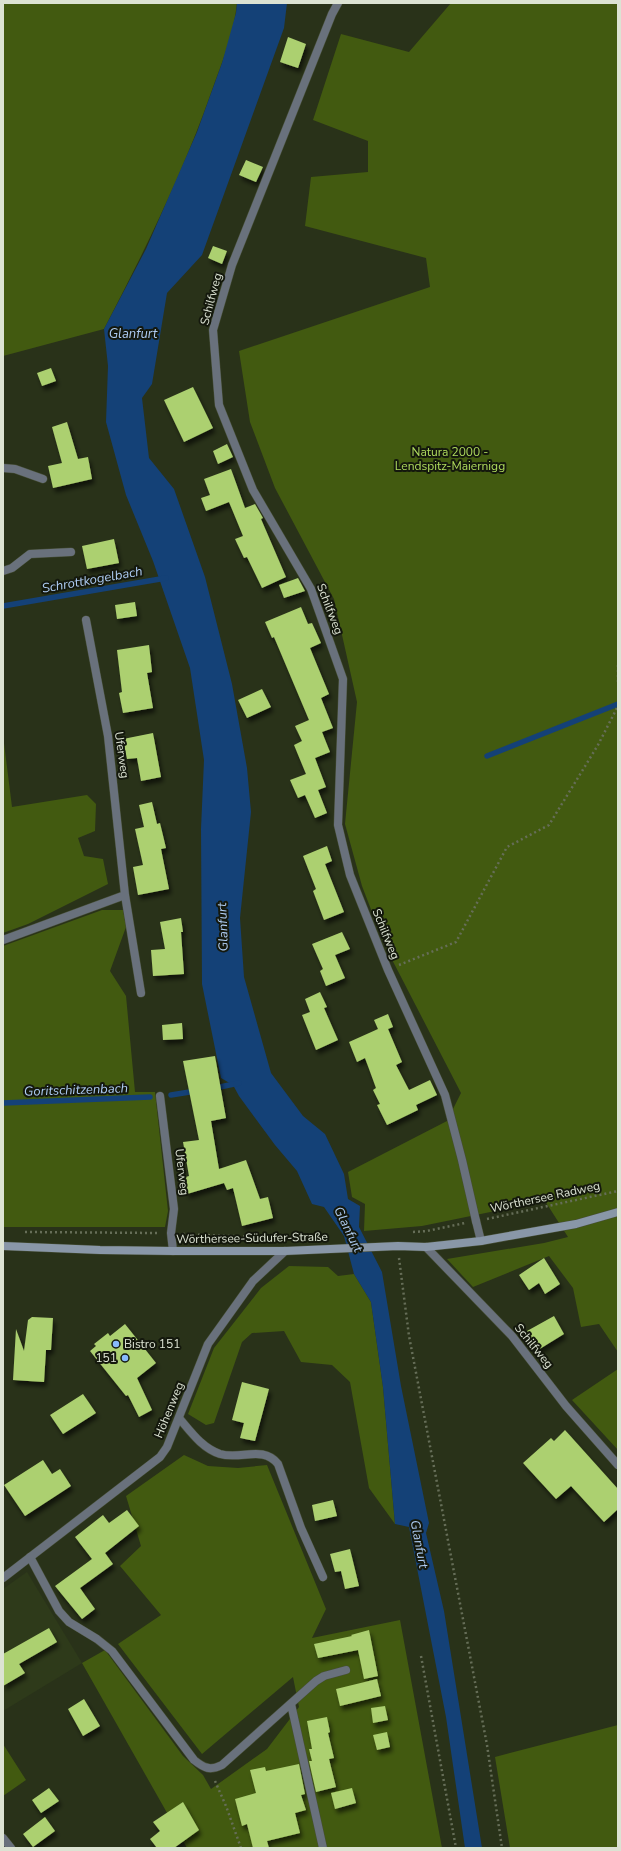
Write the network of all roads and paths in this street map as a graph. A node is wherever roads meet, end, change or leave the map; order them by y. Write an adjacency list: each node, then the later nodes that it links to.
1 (338, 3): 12 (street, Schilfweg)
2 (3, 468): 3 (street)
3 (43, 479)
4 (70, 552): 5 (street)
5 (3, 571)
6 (86, 620): 10 (street, Uferweg)
7 (618, 664): 8 (path)
8 (618, 683)
9 (618, 706): 12 (path)
10 (125, 895): 11 (street); 13 (street, Uferweg)
11 (3, 940)
12 (388, 970): 17 (street, Schilfweg)
13 (141, 993)
14 (160, 1096): 23 (street, Uferweg)
15 (618, 1191): 17 (path, Wörthersee Radweg)
16 (618, 1212): 19 (main road, Wörthersee-Südufer-Straße)
17 (476, 1221): 18 (path, Wörthersee Radweg); 19 (street, Schilfweg)
18 (412, 1232)
19 (480, 1241): 22 (main road, Wörthersee-Südufer-Straße)
20 (3, 1246): 23 (main road, Wörthersee-Südufer-Straße)
21 (398, 1246): 22 (main road, Wörthersee-Südufer-Straße); 24 (main road, Wörthersee-Südufer-Straße); 39 (path)
22 (426, 1246): 26 (street, Schilfweg)
23 (172, 1251): 24 (main road, Wörthersee-Südufer-Straße)
24 (285, 1251): 25 (street, Höhenweg)
25 (179, 1418): 27 (street, Höhenweg); 28 (street)
26 (618, 1465)
27 (30, 1557): 29 (street, Höhenweg); 33 (street)
28 (323, 1577)
29 (3, 1578)
30 (421, 1656): 38 (path)
31 (346, 1670): 32 (street)
32 (291, 1704): 33 (street); 37 (street)
33 (209, 1769): 36 (path)
34 (3, 1838): 35 (street)
35 (11, 1848)
36 (241, 1848)
37 (323, 1848)
38 (456, 1848)
39 (502, 1848)

